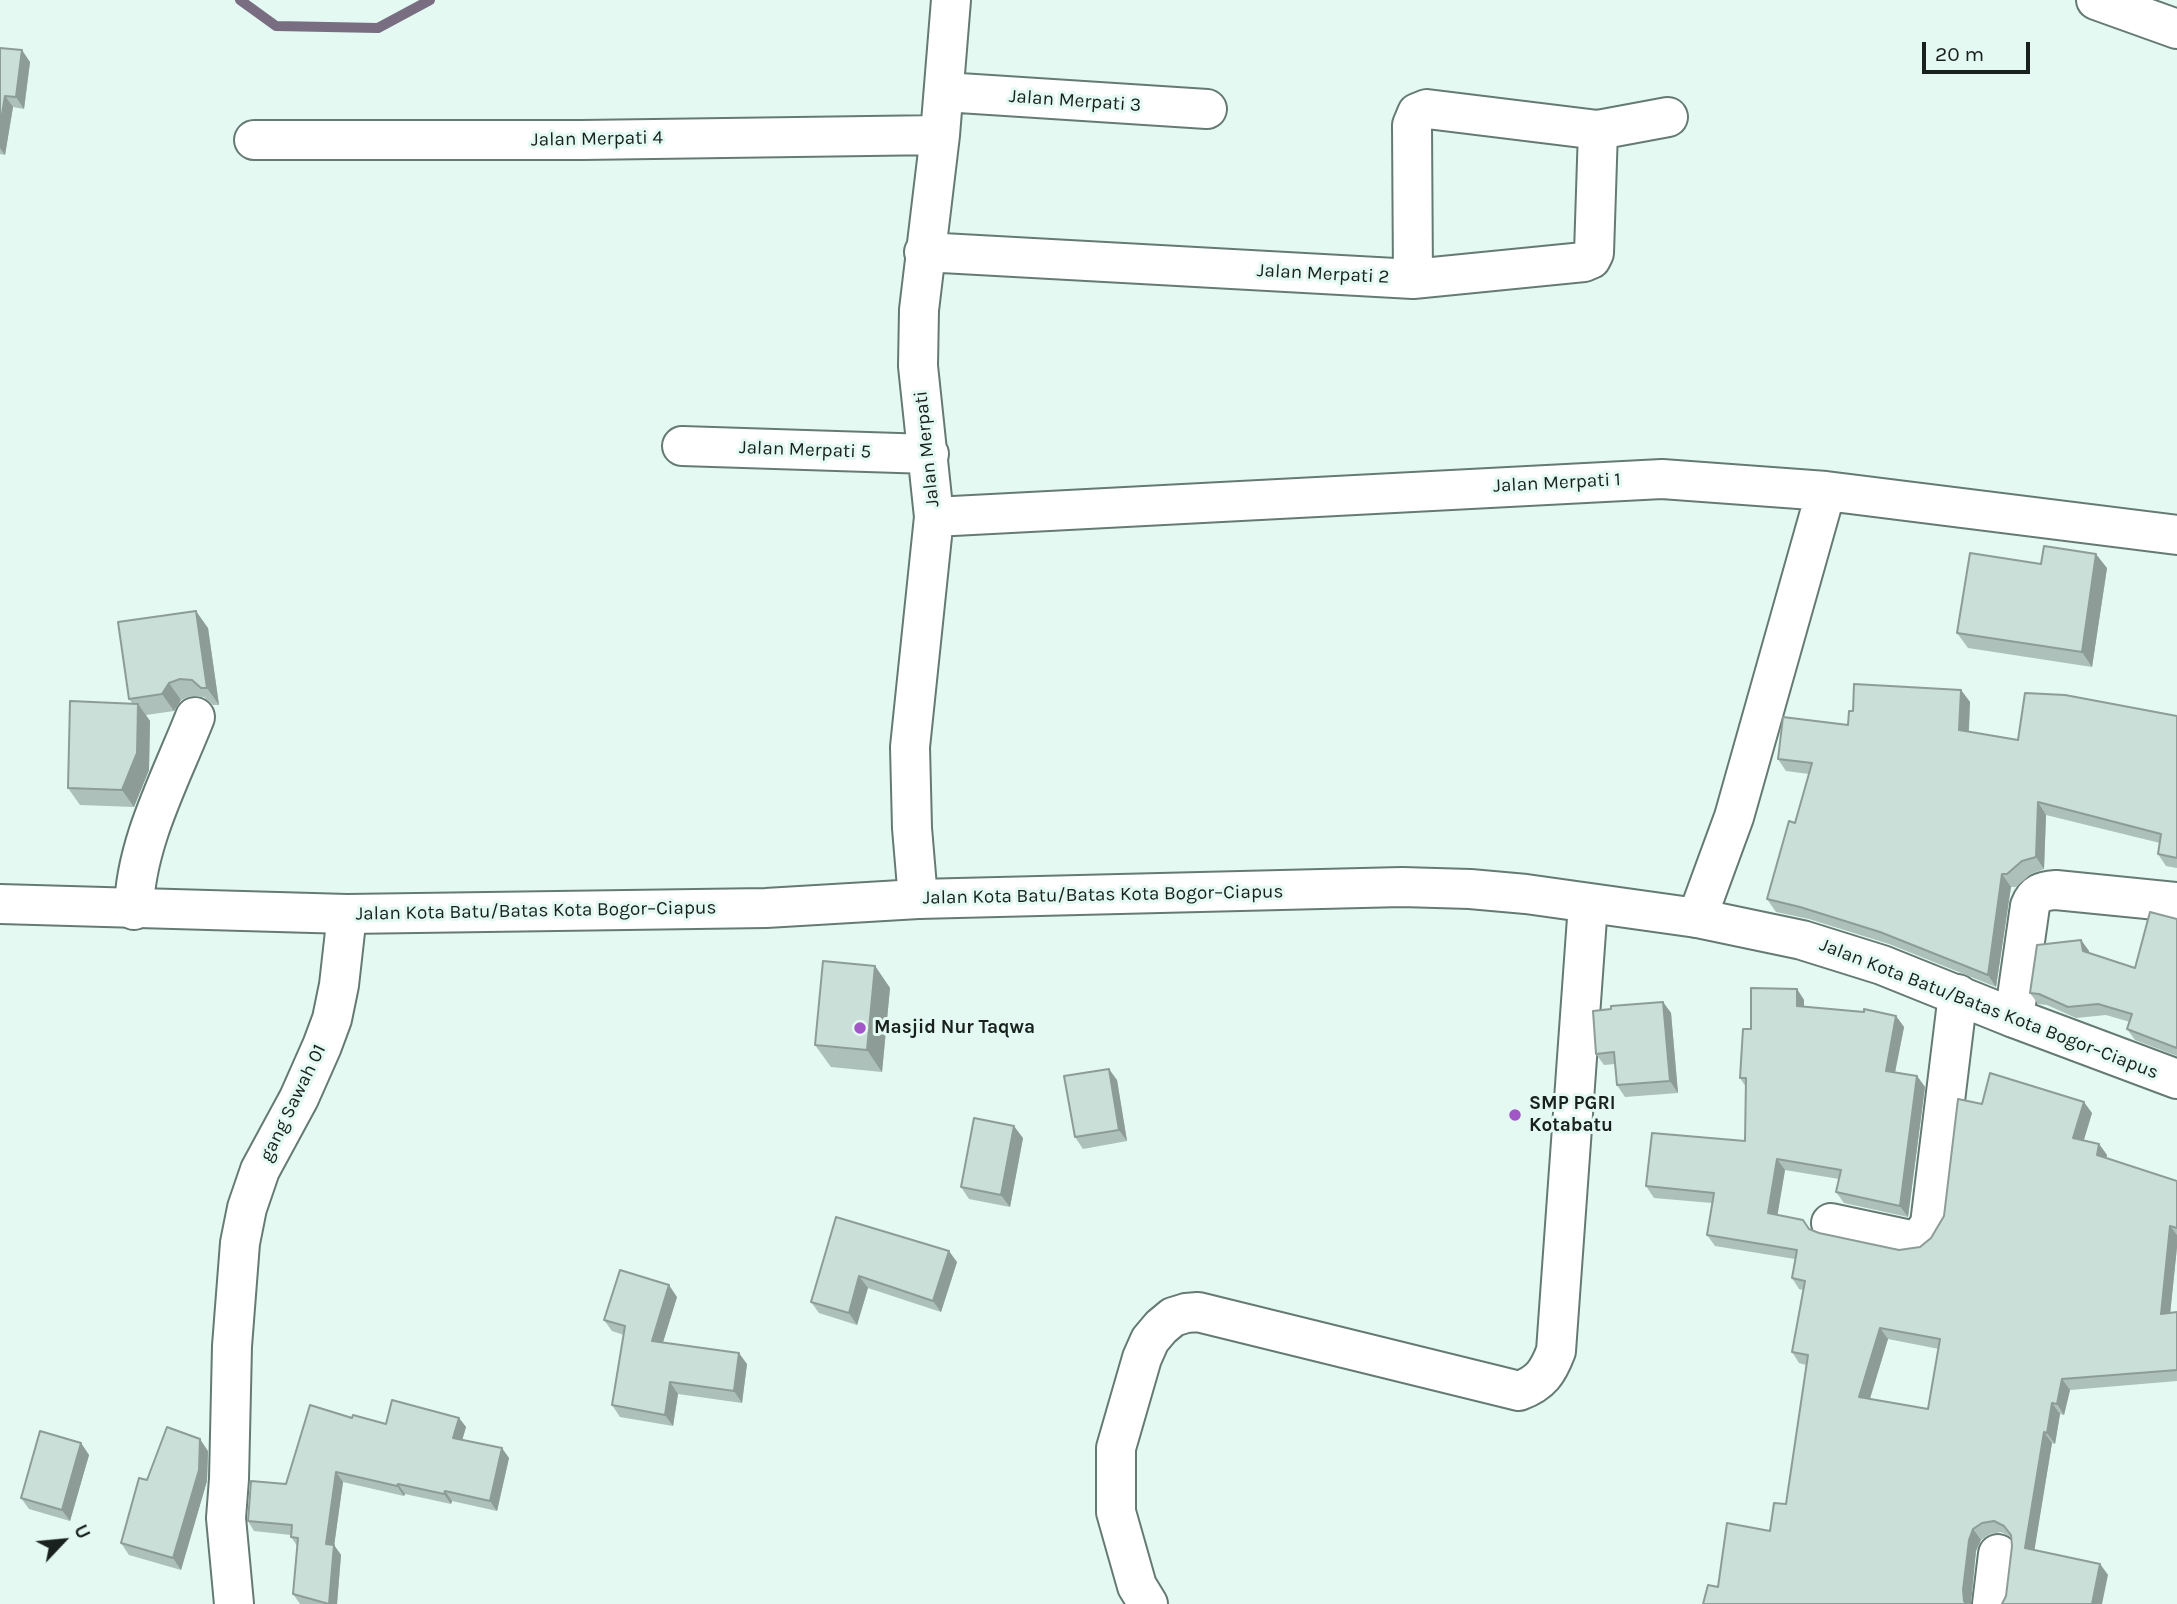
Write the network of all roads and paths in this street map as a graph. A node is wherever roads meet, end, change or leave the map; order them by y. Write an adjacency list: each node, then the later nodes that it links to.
1 (951, 0): 4 (street, Jalan Merpati)
2 (2096, 0): 3 (street)
3 (2177, 29)
4 (944, 92): 5 (street, Jalan Merpati 3); 8 (street, Jalan Merpati)
5 (1207, 110)
6 (1668, 117): 7 (street)
7 (1598, 130): 11 (street, Jalan Merpati 2); 11 (street)
8 (940, 135): 9 (street, Jalan Merpati 4); 10 (street, Jalan Merpati)
9 (254, 140)
10 (925, 252): 11 (street, Jalan Merpati 2); 13 (street, Jalan Merpati)
11 (1413, 279)
12 (682, 446): 13 (street, Jalan Merpati 5)
13 (929, 454): 15 (street, Jalan Merpati)
14 (1826, 491): 15 (street, Jalan Merpati 1); 16 (street, Jalan Merpati 1); 24 (street)
15 (934, 516): 18 (street, Jalan Merpati)
16 (2177, 535)
17 (195, 717): 22 (street)
18 (918, 899): 21 (street, Jalan Kota Batu/Batas Kota Bogor–Ciapus); 23 (street, Jalan Kota Batu/Batas Kota Bogor–Ciapus)
19 (2177, 902): 26 (street)
20 (0, 904): 22 (street, Jalan Kota Batu/Batas Kota Bogor–Ciapus)
21 (1587, 904): 24 (street, Jalan Kota Batu/Batas Kota Bogor–Ciapus); 31 (street)
22 (134, 910): 23 (street, Jalan Kota Batu/Batas Kota Bogor–Ciapus)
23 (347, 914): 30 (street, gang Sawah 01)
24 (1697, 918): 25 (street, Jalan Kota Batu/Batas Kota Bogor–Ciapus)
25 (1958, 994): 26 (street, Jalan Kota Batu/Batas Kota Bogor–Ciapus); 28 (street)
26 (2014, 1018): 27 (street, Jalan Kota Batu/Batas Kota Bogor–Ciapus)
27 (2177, 1079)
28 (1831, 1223)
29 (1998, 1554): 32 (street)
30 (233, 1604)
31 (1148, 1604)
32 (1992, 1604)

